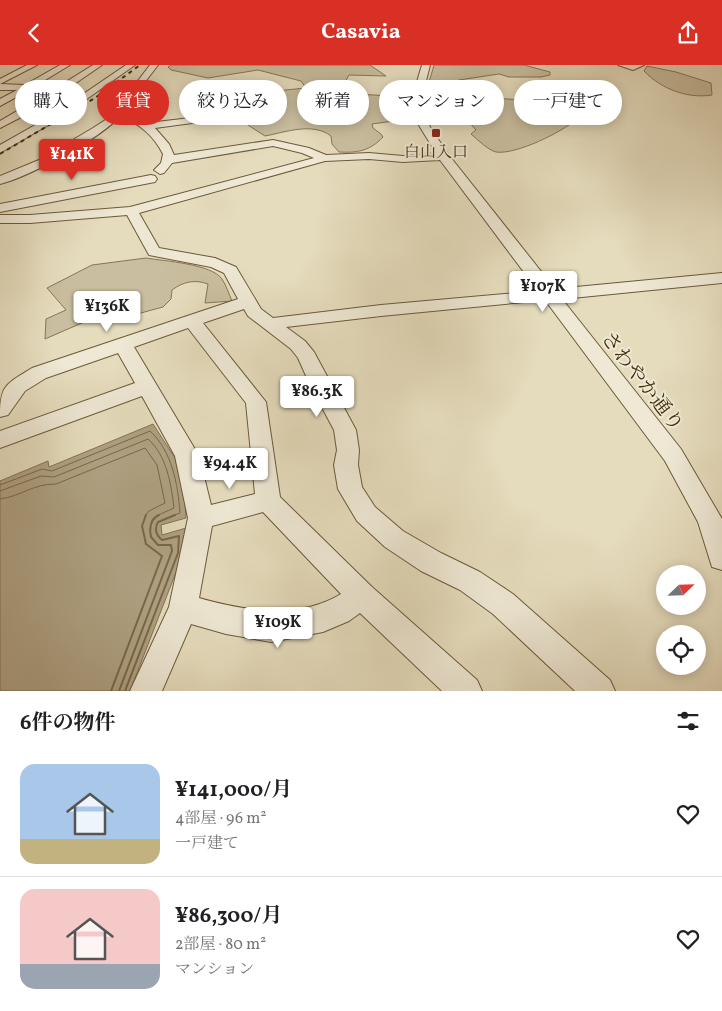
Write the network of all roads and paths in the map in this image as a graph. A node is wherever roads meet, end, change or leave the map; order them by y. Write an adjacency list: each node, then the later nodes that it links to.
1 (33, 65): 13 (street)
2 (66, 65): 9 (street)
3 (98, 65): 10 (street)
4 (131, 65): 11 (street)
5 (154, 65): 12 (street)
6 (426, 65): 26 (street, さわやか通り)
7 (622, 65): 8 (street)
8 (640, 65)
9 (41, 80)
10 (75, 80)
11 (109, 80)
12 (143, 80)
13 (0, 82)
14 (0, 87): 15 (street)
15 (15, 88)
16 (97, 89): 24 (street)
17 (15, 95): 18 (street)
18 (0, 103)
19 (15, 116): 21 (street)
20 (179, 122): 23 (street)
21 (0, 125): 24 (street)
22 (104, 125): 30 (street)
23 (147, 126): 28 (street)
24 (40, 127): 25 (street)
25 (0, 150)
26 (443, 156): 27 (street); 35 (street, さわやか通り)
27 (325, 158): 28 (street); 32 (street)
28 (167, 160): 29 (street)
29 (151, 179): 31 (street); 32 (street)
30 (0, 180)
31 (0, 208)
32 (130, 211): 33 (street); 36 (street)
33 (0, 219)
34 (722, 278): 35 (street)
35 (549, 294): 38 (street); 45 (street, さわやか通り)
36 (247, 302): 37 (street); 38 (street)
37 (192, 321): 39 (street); 43 (street)
38 (268, 324): 50 (street)
39 (123, 345): 40 (street); 41 (street)
40 (148, 386): 42 (street); 44 (street)
41 (0, 410)
42 (0, 440)
43 (268, 501): 44 (street); 46 (street)
44 (201, 518): 47 (street)
45 (722, 558)
46 (362, 596): 47 (street); 48 (street)
47 (183, 608): 49 (street)
48 (459, 689)
49 (146, 691)
50 (599, 691)

